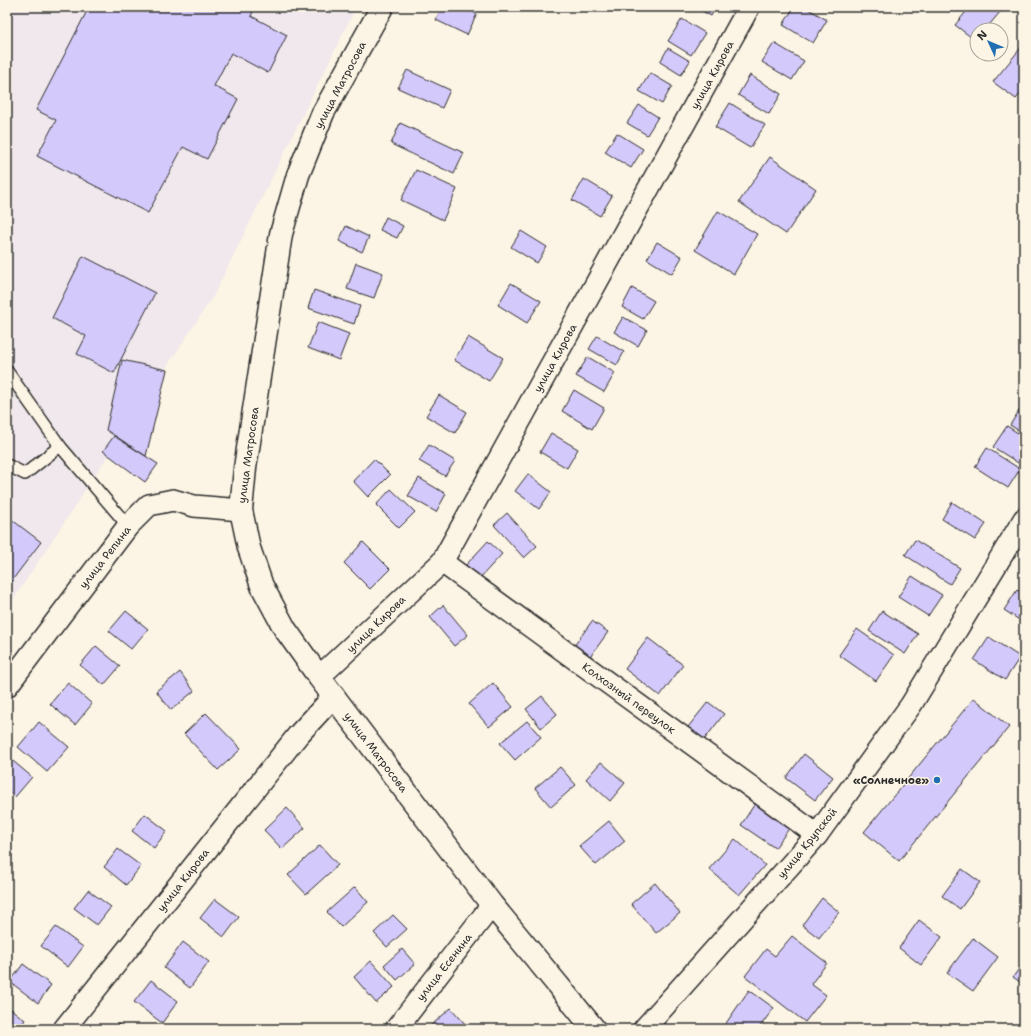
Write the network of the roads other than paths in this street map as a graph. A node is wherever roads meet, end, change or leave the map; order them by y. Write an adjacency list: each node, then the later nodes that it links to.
1 (382, 7): 6 (main road, улица Матросова)
2 (749, 7): 9 (street, улица Кирова)
3 (7, 370): 4 (lane)
4 (60, 446): 5 (lane); 8 (lane)
5 (7, 465)
6 (241, 510): 8 (street, улица Репина); 10 (main road, улица Матросова)
7 (1024, 519): 13 (street, улица Крупской)
8 (128, 526): 11 (street, улица Репина)
9 (442, 562): 10 (street, улица Кирова); 13 (street, Колхозный переулок)
10 (319, 677): 12 (main road, улица Матросова)
11 (7, 686)
12 (334, 696): 14 (main road, улица Матросова); 15 (street, улица Кирова)
13 (817, 835): 18 (street, улица Крупской)
14 (492, 904): 16 (street, улица Есенина); 17 (main road, улица Матросова)
15 (64, 1029)
16 (396, 1029)
17 (594, 1029)
18 (644, 1029)

